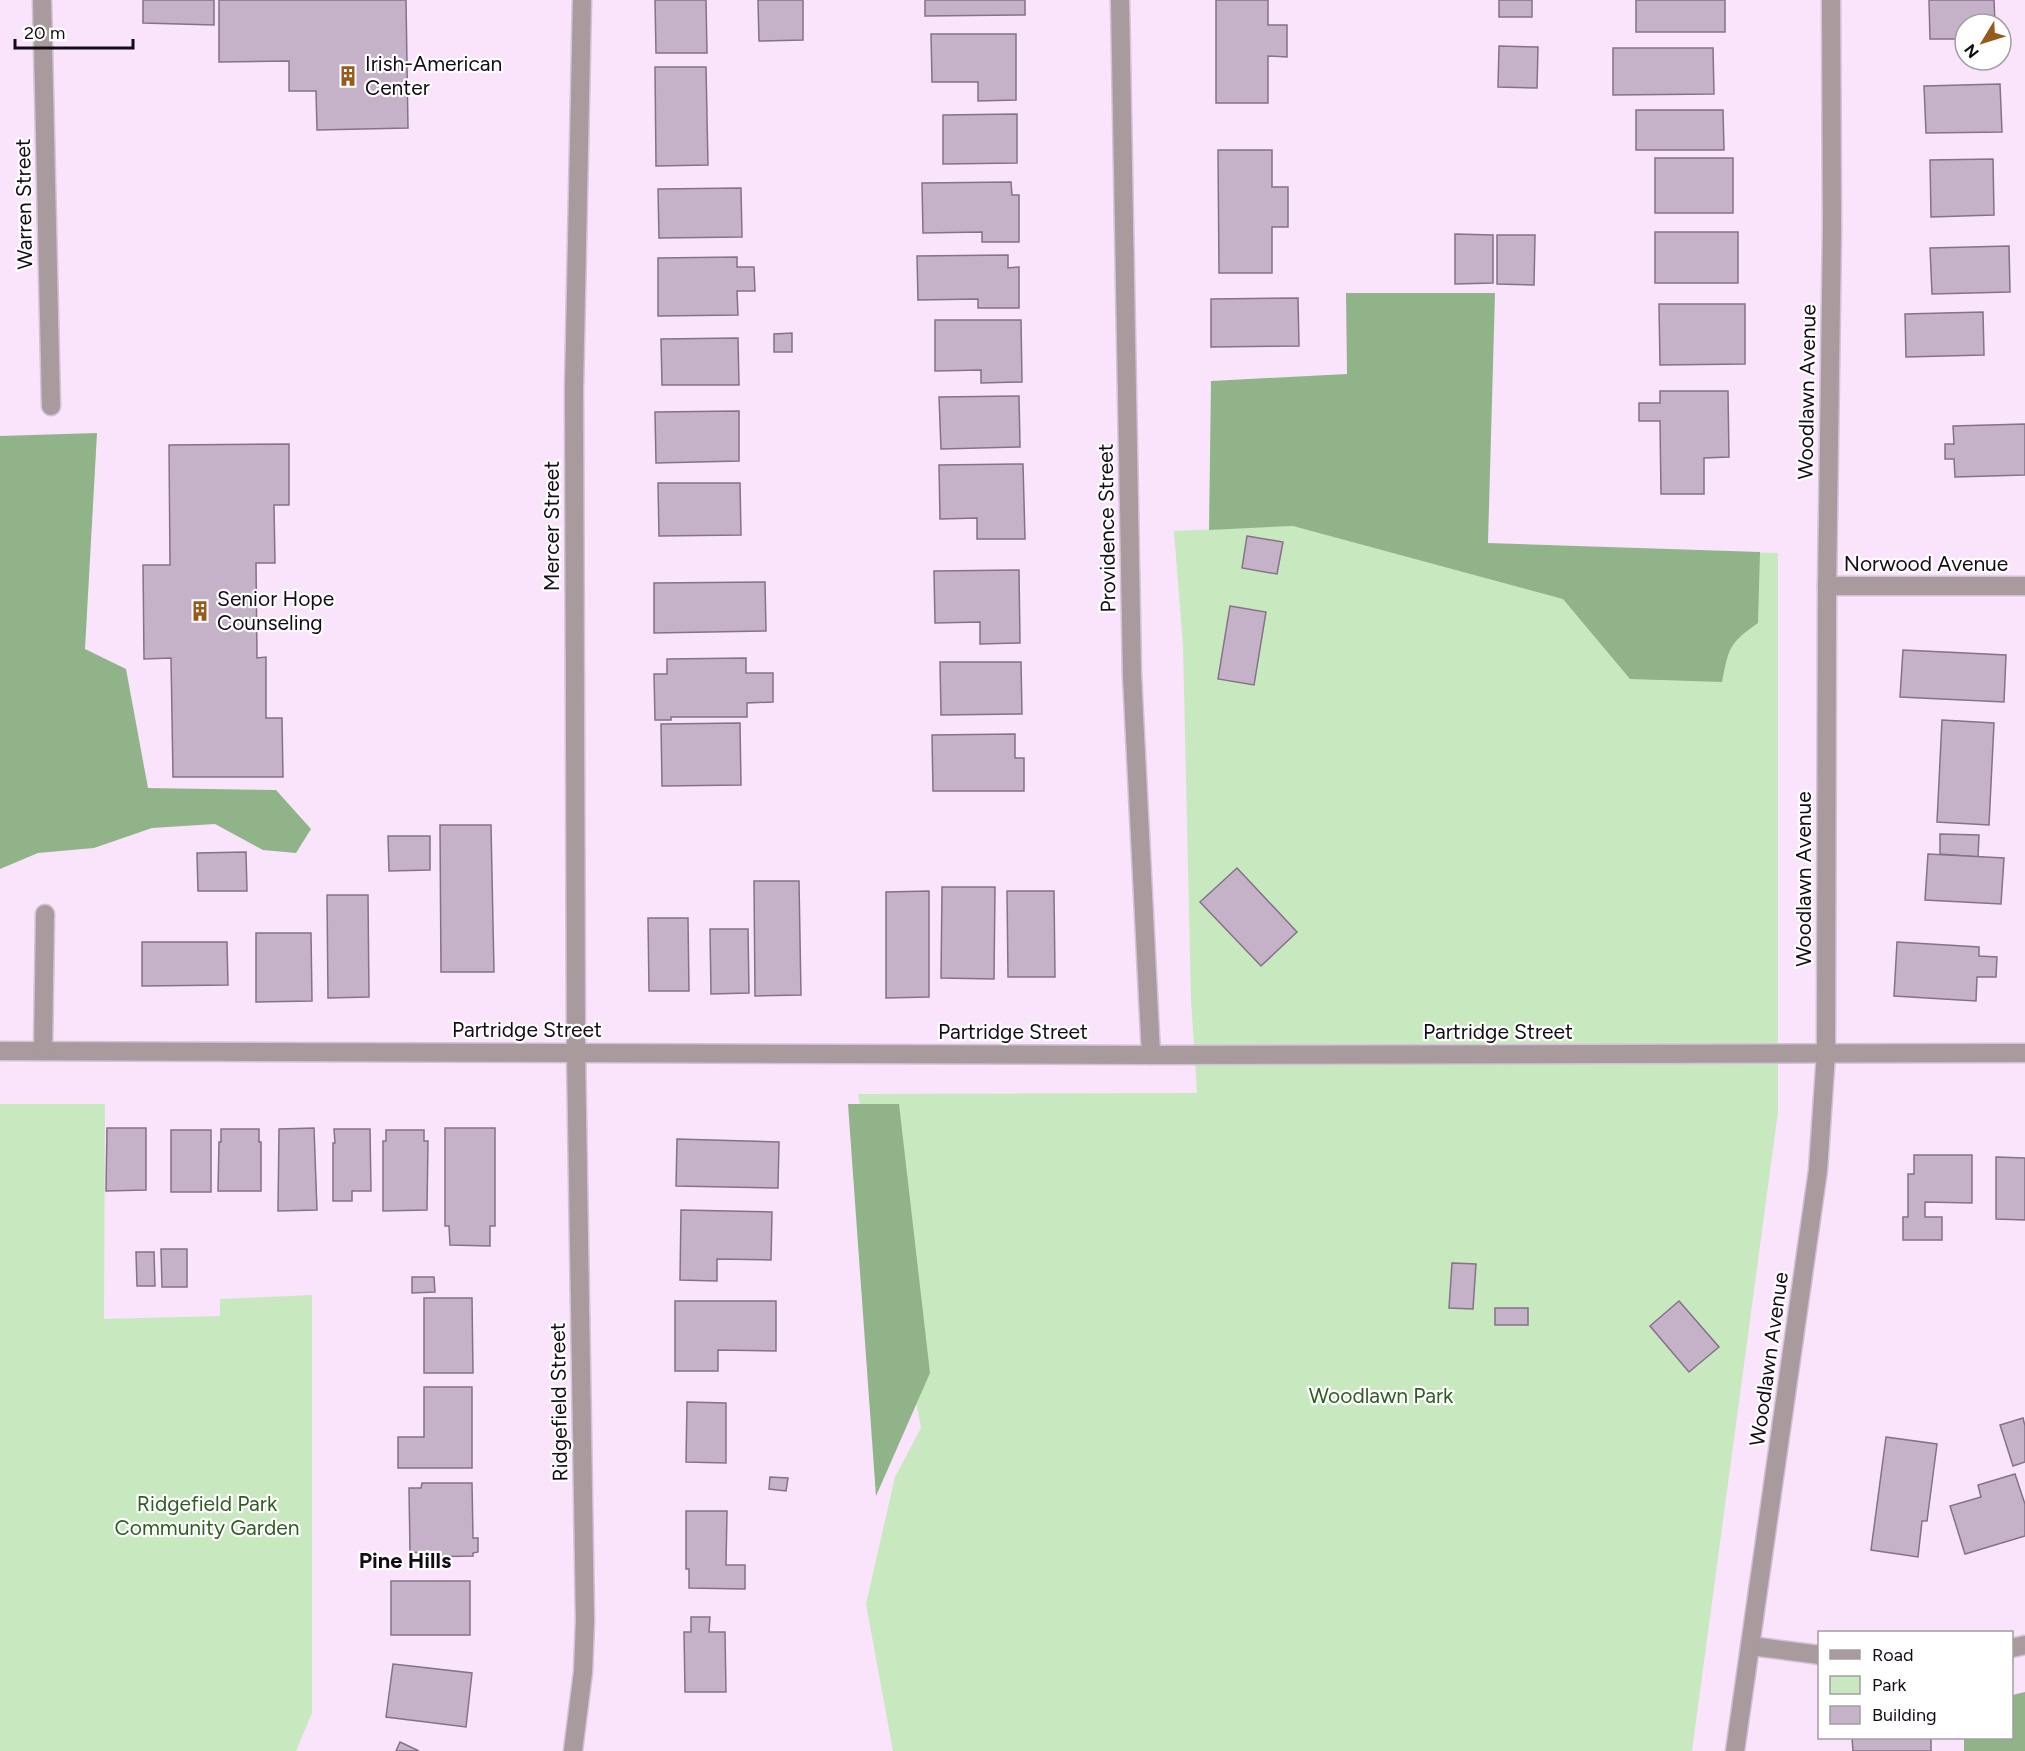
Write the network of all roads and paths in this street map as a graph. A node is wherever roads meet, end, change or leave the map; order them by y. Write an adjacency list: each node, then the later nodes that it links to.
1 (42, 0): 5 (street, Warren Street)
2 (582, 0): 11 (street, Mercer Street)
3 (1119, 0): 14 (street, Providence Street)
4 (1831, 0): 6 (street, Woodlawn Avenue)
5 (51, 406)
6 (1827, 586): 7 (street, Norwood Avenue); 12 (street, Woodlawn Avenue)
7 (2025, 586)
8 (45, 914): 10 (street)
9 (0, 1051): 10 (street, Partridge Street)
10 (43, 1052): 11 (street, Partridge Street)
11 (576, 1052): 14 (street, Partridge Street); 17 (street, Ridgefield Street)
12 (1826, 1053): 13 (street, Partridge Street); 14 (street, Partridge Street); 15 (street, Woodlawn Avenue)
13 (2025, 1053)
14 (1151, 1055)
15 (1751, 1646): 16 (street); 18 (street, Woodlawn Avenue)
16 (1818, 1655)
17 (573, 1751)
18 (1735, 1751)

